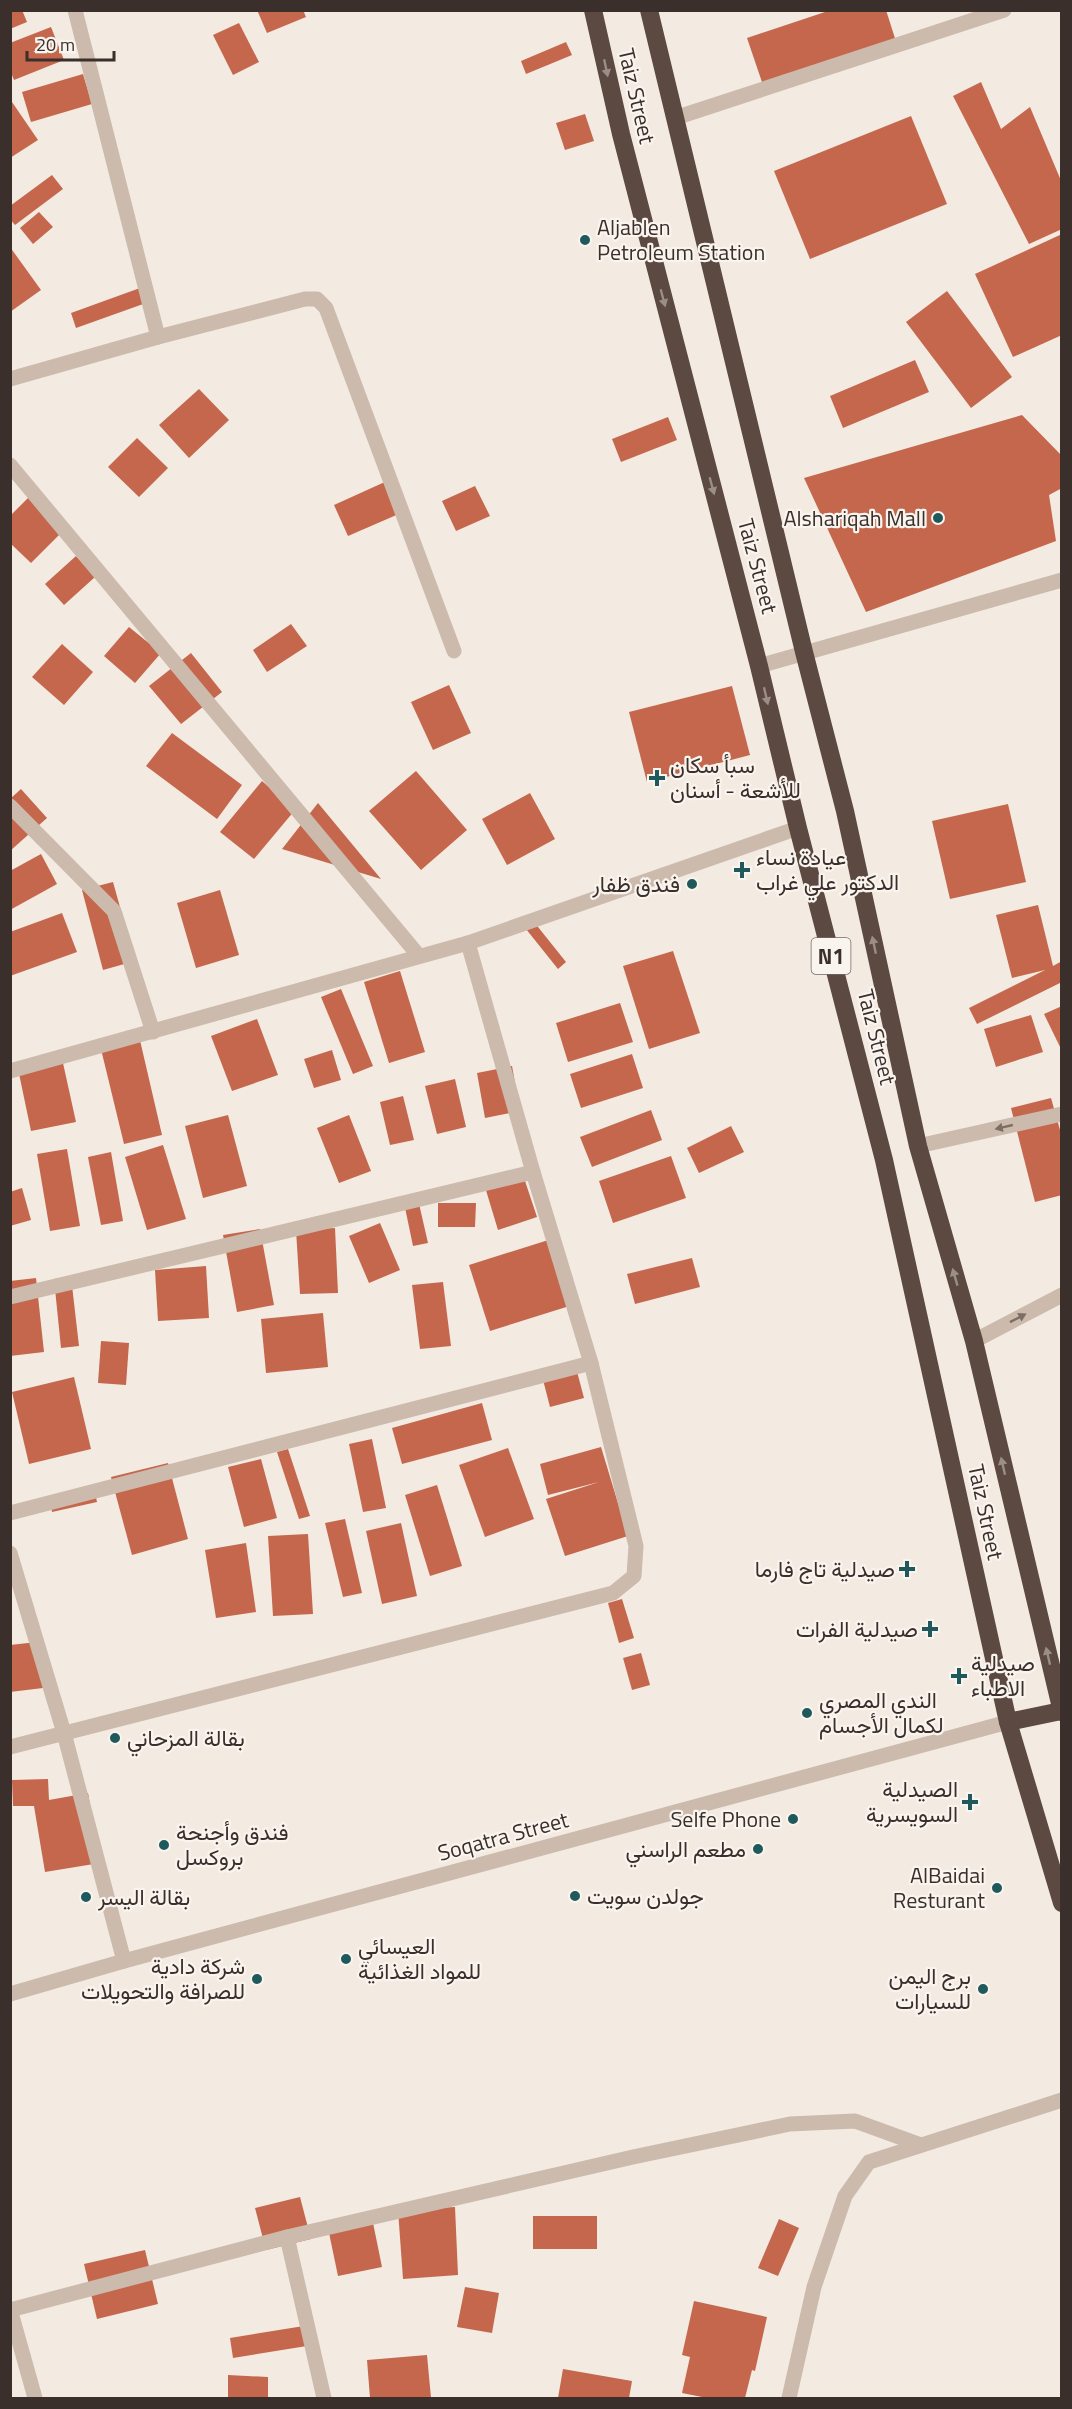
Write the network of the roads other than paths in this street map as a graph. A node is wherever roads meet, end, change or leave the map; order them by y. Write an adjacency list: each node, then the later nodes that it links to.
1 (75, 10): 6 (street)
2 (593, 10): 12 (highway, Taiz Street / N1, one-way to 12)
3 (649, 10): 5 (highway, Taiz Street / N1)
4 (1004, 10): 5 (street)
5 (675, 118): 11 (highway, Taiz Street / N1)
6 (158, 337): 7 (street); 10 (street)
7 (10, 379)
8 (10, 465): 16 (street)
9 (1062, 580): 11 (street)
10 (454, 651)
11 (804, 652): 12 (street); 20 (highway, Taiz Street / N1, one-way to 11)
12 (759, 666): 14 (highway, Taiz Street / N1, one-way to 14)
13 (10, 806): 17 (street)
14 (798, 828): 15 (street); 29 (highway, Taiz Street / N1)
15 (468, 942): 16 (street); 21 (street)
16 (419, 956): 17 (street)
17 (153, 1032): 18 (street)
18 (10, 1071)
19 (1062, 1114): 20 (street, one-way to 20)
20 (918, 1146): 24 (highway, Taiz Street / N1, one-way to 20)
21 (533, 1172): 23 (street); 25 (street)
22 (1062, 1295): 24 (street, one-way to 22)
23 (10, 1297)
24 (974, 1341): 28 (highway, Taiz Street / N1, one-way to 24)
25 (591, 1363): 26 (street); 30 (street)
26 (10, 1513)
27 (10, 1553): 30 (street)
28 (1061, 1712): 29 (highway)
29 (1008, 1722): 32 (highway, Taiz Street / N1); 33 (street, Soqatra Street)
30 (64, 1733): 31 (street); 33 (street)
31 (10, 1747)
32 (1062, 1904)
33 (124, 1961): 34 (street, Soqatra Street)
34 (10, 1994)
35 (1062, 2100): 36 (street)
36 (921, 2145): 37 (street); 41 (street)
37 (287, 2237): 38 (street); 40 (street)
38 (11, 2310): 39 (street)
39 (35, 2398)
40 (324, 2398)
41 (789, 2398)

